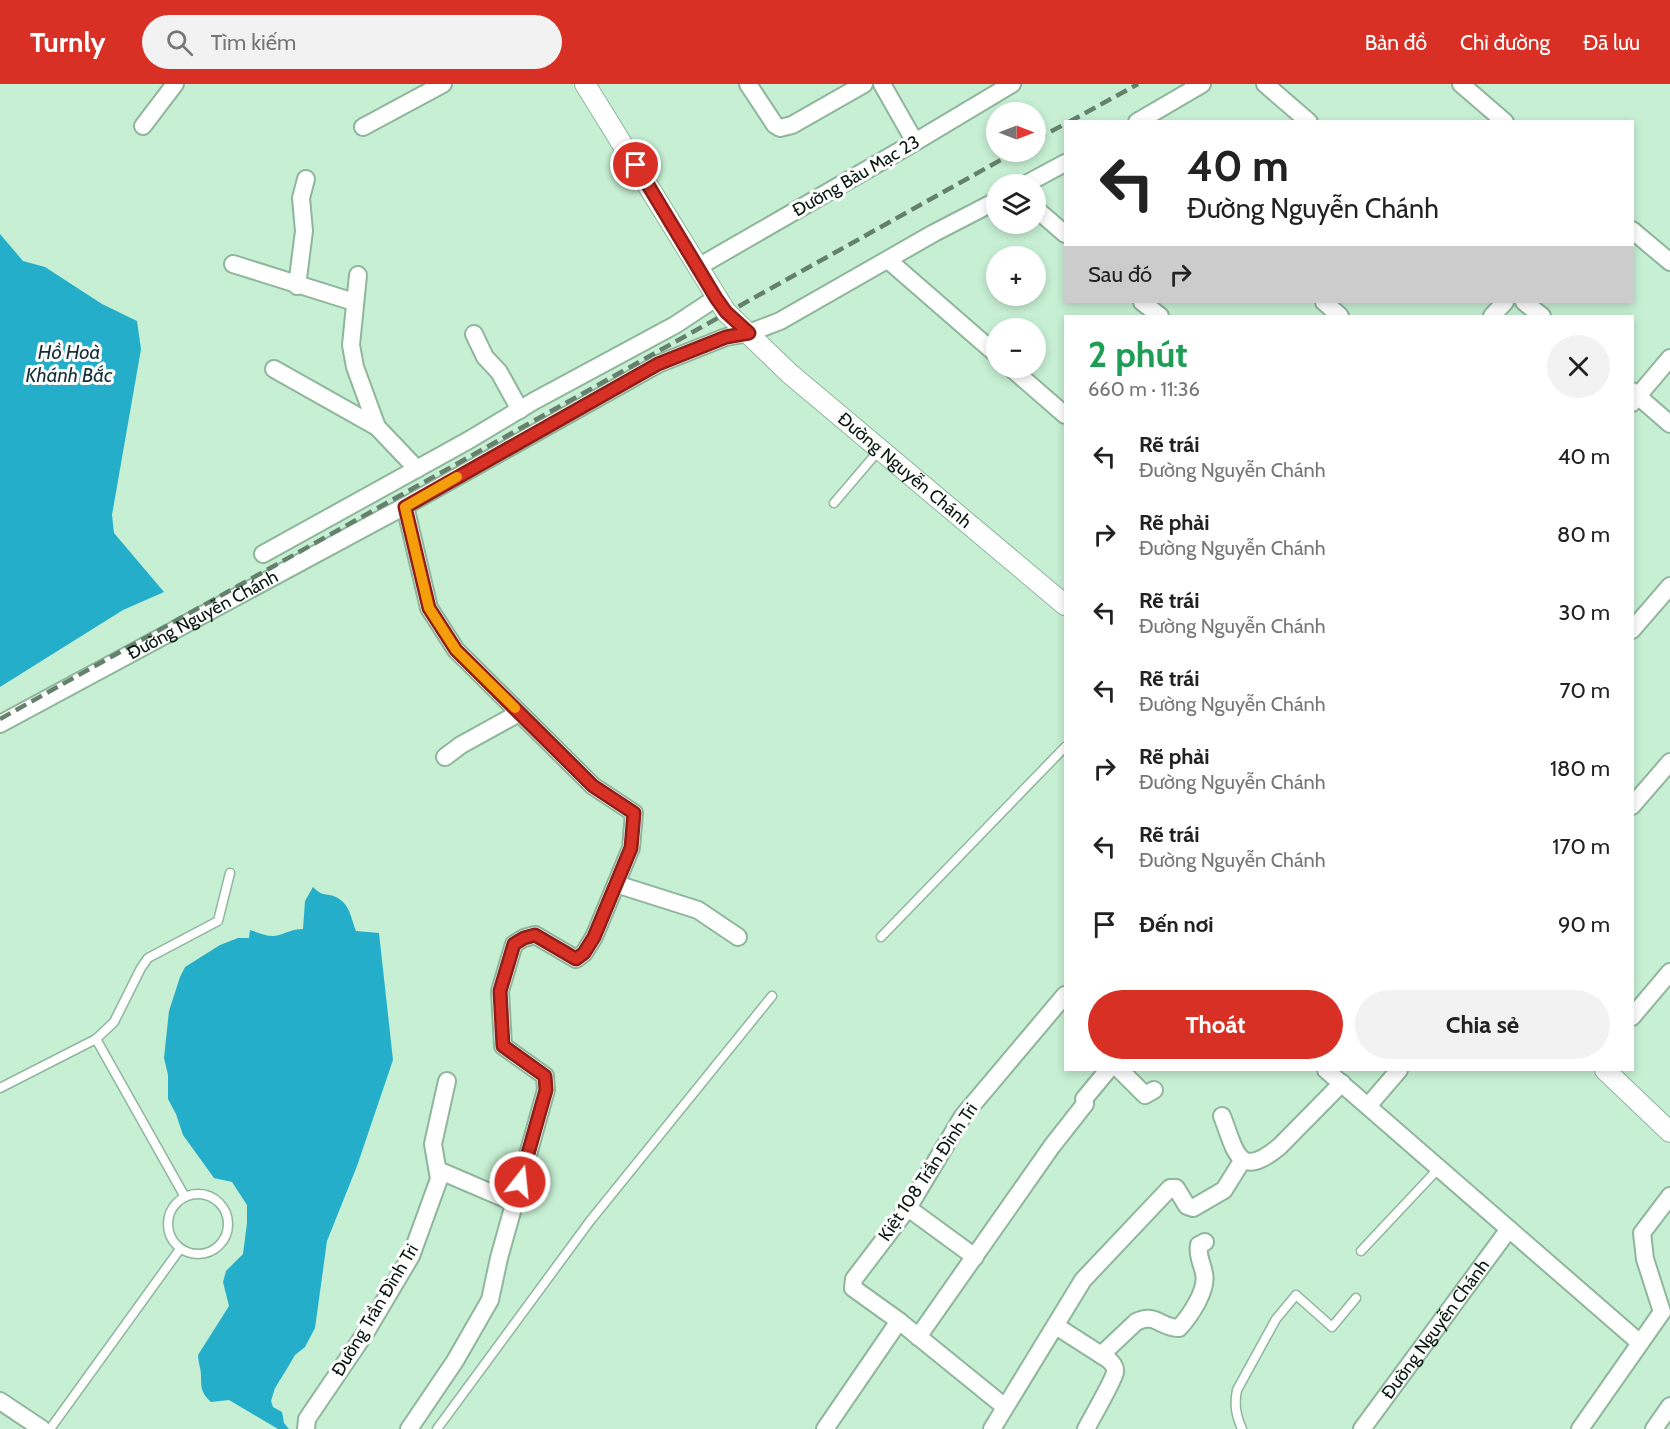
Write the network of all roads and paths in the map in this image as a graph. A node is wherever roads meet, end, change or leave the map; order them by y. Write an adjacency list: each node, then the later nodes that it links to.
1 (175, 84): 14 (street)
2 (443, 84): 15 (street)
3 (585, 84): 27 (street, Đường Nguyễn Chánh)
4 (748, 84): 5 (street)
5 (864, 84)
6 (882, 84): 16 (street)
7 (1012, 84): 16 (street, Đường Bàu Mạc 23)
8 (1202, 84): 11 (street)
9 (1265, 84): 12 (street)
10 (1461, 84): 13 (street)
11 (1140, 120)
12 (1308, 120)
13 (1503, 120)
14 (143, 126)
15 (363, 127)
16 (915, 142): 27 (street, Đường Bàu Mạc 23)
17 (1064, 164): 18 (street)
18 (1045, 174)
19 (306, 179): 29 (street)
20 (986, 206): 24 (street)
21 (1046, 218): 23 (street)
22 (1634, 232): 25 (street)
23 (1064, 233)
24 (888, 260): 41 (street); 42 (street)
25 (1670, 262)
26 (233, 264): 29 (street)
27 (698, 267): 30 (street, Đường Nguyễn Chánh)
28 (358, 275): 31 (street)
29 (297, 285): 31 (street)
30 (716, 298): 41 (street, Đường Nguyễn Chánh); 47 (street, Đường Nguyễn Chánh)
31 (354, 302): 50 (street)
32 (1143, 303): 36 (street)
33 (1325, 303): 37 (street)
34 (1504, 303): 38 (street)
35 (1525, 303): 39 (street)
36 (1159, 315)
37 (1340, 315)
38 (1493, 315)
39 (1541, 315)
40 (474, 333): 47 (street)
41 (749, 333): 51 (street, Đường Nguyễn Chánh); 54 (street, Đường Nguyễn Chánh)
42 (986, 345)
43 (1670, 358): 46 (street)
44 (274, 369): 50 (street)
45 (1022, 378): 48 (street)
46 (1634, 396): 49 (street)
47 (520, 410): 52 (street, Đường Nguyễn Chánh)
48 (1064, 414)
49 (1670, 424)
50 (377, 427): 52 (street)
51 (880, 449): 53 (lane); 57 (street, Đường Nguyễn Chánh)
52 (417, 469): 55 (street, Đường Nguyễn Chánh)
53 (834, 503)
54 (405, 507): 59 (street); 60 (street, Đường Nguyễn Chánh)
55 (263, 554)
56 (1670, 586): 58 (street)
57 (1064, 604)
58 (1634, 628)
59 (519, 712): 62 (street); 66 (street)
60 (0, 724)
61 (1064, 748): 68 (lane)
62 (445, 757)
63 (1670, 762): 64 (street)
64 (1634, 804)
65 (231, 873): 73 (lane)
66 (616, 884): 67 (street); 91 (street)
67 (738, 937)
68 (881, 937)
69 (1670, 972): 72 (street)
70 (772, 996): 111 (lane)
71 (1064, 1000): 92 (street, Kiệt 108 Trần Đình Tri)
72 (1634, 1015)
73 (96, 1039): 81 (lane); 90 (lane)
74 (1107, 1071): 97 (street)
75 (1121, 1071): 82 (street)
76 (1327, 1071): 80 (street)
77 (1398, 1071): 83 (street)
78 (1606, 1071): 85 (street)
79 (447, 1081): 88 (street, Đường Trần Đình Tri)
80 (1342, 1083): 83 (street); 86 (street)
81 (0, 1088)
82 (1154, 1090)
83 (1368, 1106): 87 (street)
84 (1222, 1116): 86 (street)
85 (1670, 1132)
86 (1242, 1161): 100 (street)
87 (1439, 1168): 93 (street); 96 (lane)
88 (438, 1170): 91 (street); 109 (street, Đường Trần Đình Tri)
89 (1670, 1196): 102 (street)
90 (184, 1197): 95 (lane); 95 (lane)
91 (515, 1203): 110 (street)
92 (908, 1208): 97 (street); 99 (street, Kiệt 108 Trần Đình Tri)
93 (1509, 1228): 102 (street); 116 (street, Đường Nguyễn Chánh)
94 (1205, 1242): 103 (street)
95 (180, 1249): 108 (lane)
96 (1361, 1251)
97 (975, 1257): 101 (street)
98 (1356, 1299): 115 (lane)
99 (899, 1321): 101 (street, Kiệt 108 Trần Đình Tri); 112 (street)
100 (1056, 1326): 103 (street); 106 (street)
101 (918, 1337): 106 (street, Kiệt 108 Trần Đình Tri)
102 (1640, 1343): 117 (street)
103 (1101, 1355): 114 (street)
104 (0, 1401): 107 (street)
105 (1670, 1406): 118 (street)
106 (1005, 1407): 113 (street)
107 (42, 1429)
108 (50, 1429)
109 (306, 1429)
110 (409, 1429)
111 (437, 1429)
112 (825, 1429)
113 (992, 1429)
114 (1086, 1429)
115 (1242, 1429)
116 (1362, 1429)
117 (1580, 1429)
118 (1654, 1429)

